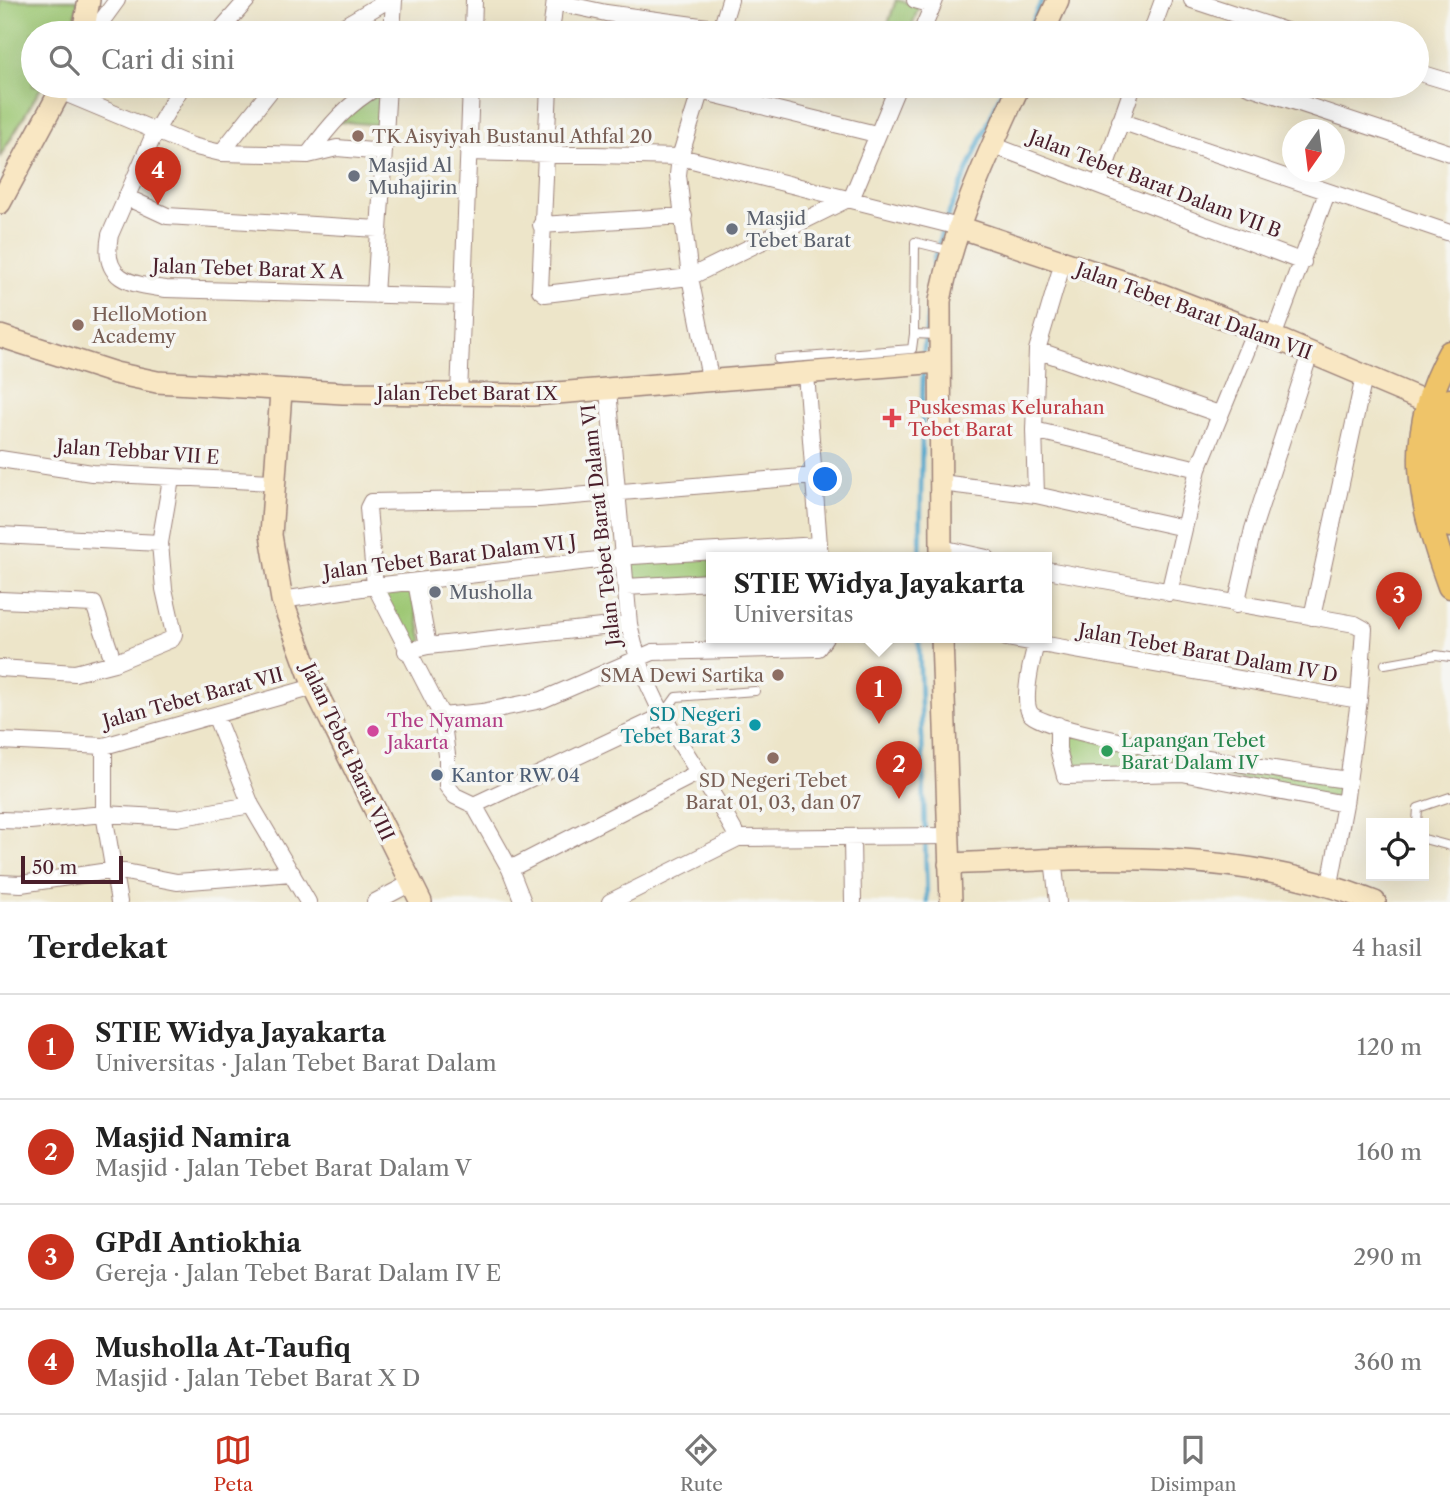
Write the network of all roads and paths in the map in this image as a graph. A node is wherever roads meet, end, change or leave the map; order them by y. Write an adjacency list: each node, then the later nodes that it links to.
1 (89, 0): 15 (street)
2 (117, 0): 16 (street)
3 (245, 0): 17 (street)
4 (388, 0): 18 (street)
5 (394, 0): 19 (street)
6 (474, 0): 20 (street)
7 (730, 0): 23 (street)
8 (915, 0): 13 (street)
9 (1058, 0): 25 (street)
10 (1163, 0): 26 (street)
11 (1192, 0): 27 (street)
12 (555, 1): 14 (street); 21 (street)
13 (934, 2): 24 (street)
14 (582, 4): 22 (street)
15 (85, 21)
16 (102, 21)
17 (228, 21)
18 (352, 21)
19 (393, 21)
20 (473, 21)
21 (552, 21)
22 (669, 21)
23 (723, 21)
24 (926, 21)
25 (1048, 21)
26 (1156, 21)
27 (1256, 21)
28 (1429, 76): 29 (street)
29 (1450, 82)
30 (57, 98): 59 (street)
31 (83, 98): 45 (street)
32 (174, 98): 45 (street, Jalan Tebet Barat X A)
33 (265, 98): 51 (street)
34 (357, 98): 53 (street)
35 (387, 98): 48 (street)
36 (470, 98): 49 (street)
37 (549, 98): 50 (street)
38 (698, 98): 54 (street)
39 (739, 98): 46 (street)
40 (892, 98): 46 (street)
41 (1014, 98): 47 (street)
42 (1128, 98): 44 (street)
43 (1284, 98): 52 (street)
44 (1120, 121): 55 (street); 56 (street)
45 (155, 132): 51 (street); 57 (street, Jalan Tebet Barat X A)
46 (876, 134): 58 (street)
47 (992, 145): 55 (street, Jalan Tebet Barat Dalam VII B); 62 (street)
48 (384, 152): 53 (street); 63 (street)
49 (468, 152): 50 (street); 70 (street)
50 (547, 152): 54 (street); 61 (street)
51 (221, 153): 53 (street)
52 (1450, 153)
53 (308, 155)
54 (680, 157): 58 (street); 60 (street)
55 (1099, 185): 67 (street, Jalan Tebet Barat Dalam VII B)
56 (1327, 193): 64 (street); 67 (street)
57 (127, 197): 63 (street); 69 (street, Jalan Tebet Barat X A)
58 (852, 197): 62 (street); 68 (street)
59 (0, 203)
60 (684, 216): 61 (street); 68 (street)
61 (541, 225): 68 (street)
62 (959, 226): 65 (street); 66 (street, Jalan Tebet Barat Dalam VII)
63 (378, 229): 69 (street)
64 (1450, 233)
65 (951, 251): 72 (lane); 73 (street)
66 (1063, 262): 71 (street, Jalan Tebet Barat Dalam VII); 75 (street)
67 (1303, 262): 71 (street)
68 (690, 277): 82 (street)
69 (375, 295): 70 (street, Jalan Tebet Barat X A)
70 (463, 297): 85 (street)
71 (1264, 333): 76 (street, Jalan Tebet Barat Dalam VII); 87 (street)
72 (914, 334): 73 (lane); 80 (lane)
73 (939, 335): 79 (street)
74 (0, 336): 84 (street, Jalan Tebet Barat IX)
75 (1037, 350): 87 (street); 88 (street)
76 (1310, 353): 81 (street, Jalan Tebet Barat Dalam VII); 116 (street)
77 (1450, 353): 86 (main road)
78 (778, 359): 80 (lane)
79 (923, 363): 80 (street, Jalan Tebet Barat IX); 95 (street)
80 (811, 368): 82 (street, Jalan Tebet Barat IX); 92 (street)
81 (1364, 377): 86 (street, Jalan Tebet Barat Dalam VII); 117 (street)
82 (710, 383): 83 (street, Jalan Tebet Barat IX)
83 (608, 390): 85 (street, Jalan Tebet Barat IX); 96 (street, Jalan Tebet Barat Dalam VI)
84 (281, 391): 85 (street, Jalan Tebet Barat IX); 94 (street, Jalan Tebet Barat VIII)
85 (459, 395)
86 (1439, 401): 89 (main road); 111 (main road)
87 (1219, 414): 91 (street)
88 (1034, 430): 91 (street); 97 (street)
89 (1445, 446): 98 (main road)
90 (0, 460): 93 (street, Jalan Tebbar VII E)
91 (1198, 469): 99 (street)
92 (814, 476): 96 (street); 102 (street)
93 (171, 479): 94 (street, Jalan Tebbar VII E); 101 (street)
94 (272, 482): 115 (street, Jalan Tebet Barat VIII)
95 (941, 483): 97 (street); 104 (street)
96 (619, 493): 106 (street, Jalan Tebet Barat Dalam VI); 110 (street)
97 (1036, 495): 99 (street)
98 (1450, 525)
99 (1184, 528): 113 (street)
100 (0, 535): 101 (street)
101 (160, 543): 127 (street)
102 (820, 551): 103 (street, Jalan Tebet Barat Dalam VI J)
103 (787, 552)
104 (942, 552)
105 (706, 554): 106 (street, Jalan Tebet Barat Dalam VI J)
106 (624, 557): 108 (street, Jalan Tebet Barat Dalam VI J); 112 (street, Jalan Tebet Barat Dalam VI)
107 (1052, 571): 113 (street)
108 (416, 582): 110 (street, Jalan Tebet Barat Dalam VI J); 123 (street)
109 (706, 582): 112 (street)
110 (374, 586): 115 (street, Jalan Tebet Barat Dalam VI J); 124 (street)
111 (1450, 586)
112 (626, 587): 118 (street, Jalan Tebet Barat Dalam VI)
113 (1169, 593): 116 (street)
114 (0, 600): 127 (street)
115 (282, 600): 130 (street, Jalan Tebet Barat VIII)
116 (1236, 605): 117 (street)
117 (1312, 617): 132 (street)
118 (629, 624): 123 (street); 126 (street, Jalan Tebet Barat Dalam VI)
119 (822, 643): 126 (street)
120 (942, 643): 150 (street)
121 (1030, 643): 122 (street, Jalan Tebet Barat Dalam IV D)
122 (1035, 644): 132 (street, Jalan Tebet Barat Dalam IV D); 136 (street)
123 (428, 646): 124 (street)
124 (406, 651): 134 (street)
125 (1449, 659): 128 (lane)
126 (636, 661): 134 (street); 135 (street, Jalan Tebet Barat Dalam VI)
127 (114, 663): 129 (street)
128 (1385, 664)
129 (0, 668)
130 (314, 687): 133 (street, Jalan Tebet Barat VII); 161 (street, Jalan Tebet Barat VIII)
131 (755, 691): 135 (lane)
132 (1360, 700): 141 (street)
133 (215, 715): 138 (street, Jalan Tebet Barat VII); 145 (street)
134 (442, 716): 146 (street)
135 (663, 716): 140 (street, Jalan Tebet Barat Dalam VI); 146 (street)
136 (1058, 725): 139 (street); 142 (street)
137 (0, 741): 138 (street, Jalan Tebet Barat VII)
138 (104, 746): 147 (street)
139 (1266, 769): 141 (street); 142 (street)
140 (696, 772): 151 (street, Jalan Tebet Barat Dalam VI); 157 (street)
141 (1348, 780): 144 (street)
142 (1265, 788): 144 (street)
143 (1450, 797): 148 (lane)
144 (1345, 804): 162 (street)
145 (251, 805): 147 (street); 159 (street)
146 (474, 805): 157 (street)
147 (104, 814): 149 (street); 158 (street)
148 (1417, 818)
149 (0, 820)
150 (931, 836): 152 (street); 156 (street)
151 (738, 838): 152 (street); 163 (street)
152 (852, 839): 169 (street)
153 (1429, 840): 154 (lane)
154 (1450, 846)
155 (1053, 859): 156 (street); 162 (street); 171 (street)
156 (949, 864): 170 (street)
157 (510, 869): 168 (street)
158 (115, 870): 159 (street); 160 (street); 164 (street)
159 (292, 873): 165 (street)
160 (0, 883)
161 (411, 883): 166 (street); 167 (street, Jalan Tebet Barat VIII)
162 (1330, 884): 172 (street)
163 (614, 901)
164 (119, 902)
165 (307, 902)
166 (375, 902)
167 (421, 902)
168 (523, 902)
169 (853, 902)
170 (951, 902)
171 (1058, 902)
172 (1375, 902)

